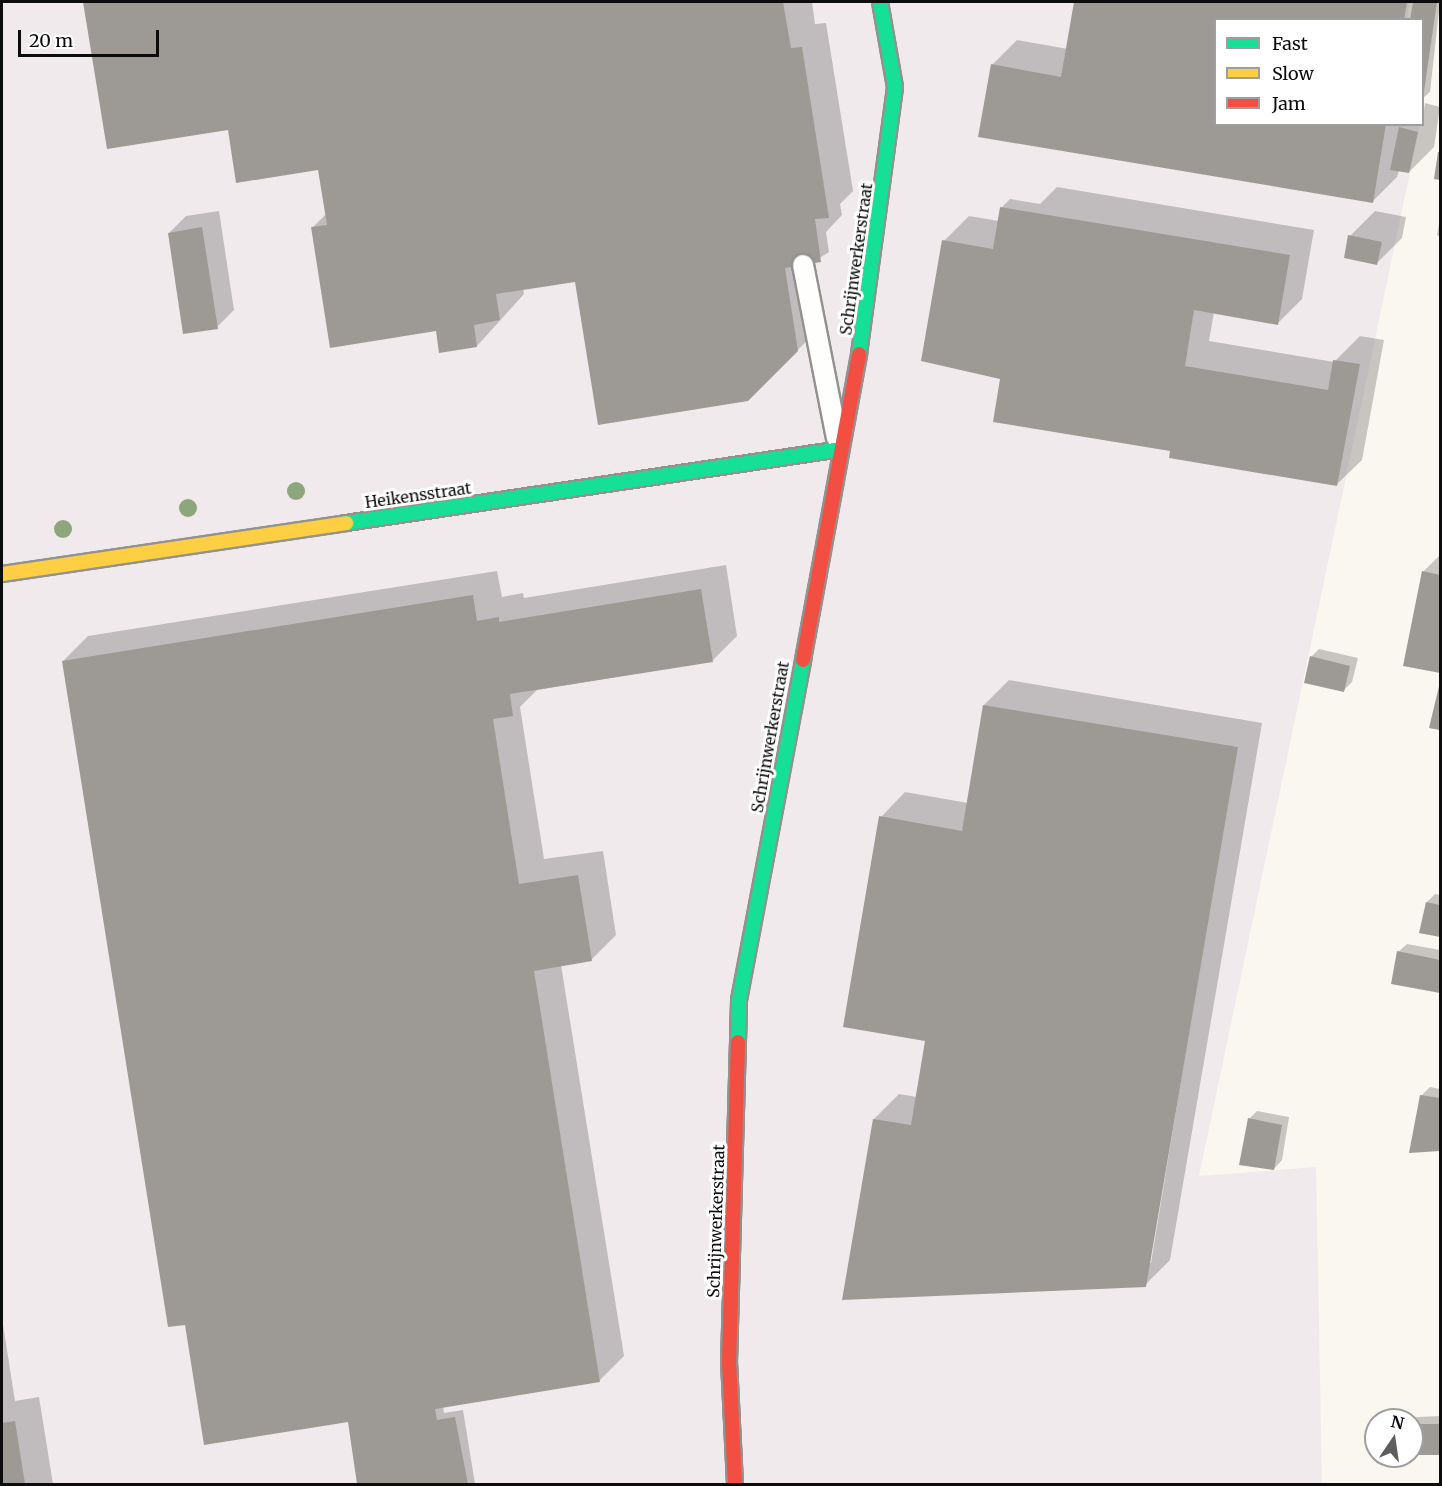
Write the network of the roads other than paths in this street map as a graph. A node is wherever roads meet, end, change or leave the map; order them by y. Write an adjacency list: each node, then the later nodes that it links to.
1 (880, 2): 3 (street, Schrijnwerkerstraat)
2 (802, 265): 3 (lane)
3 (839, 449): 4 (street, Heikensstraat); 5 (street, Schrijnwerkerstraat)
4 (2, 574)
5 (735, 1485)

